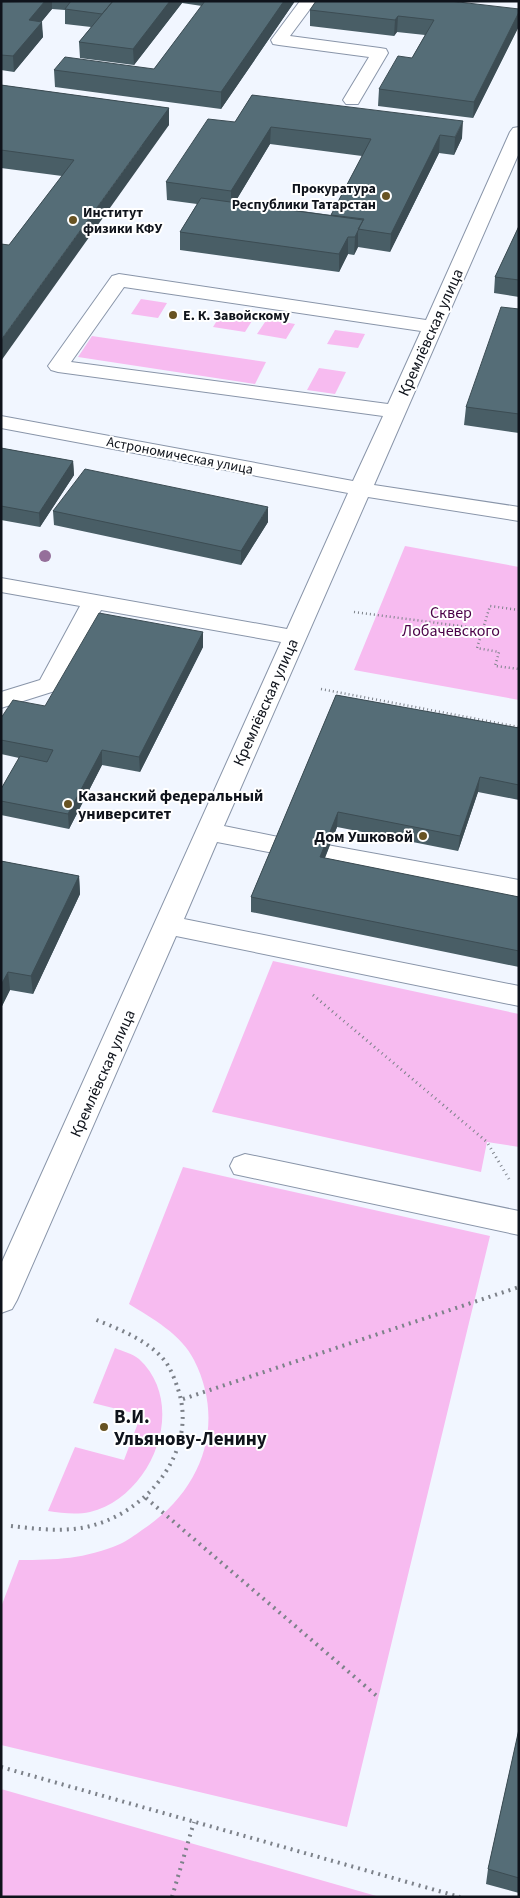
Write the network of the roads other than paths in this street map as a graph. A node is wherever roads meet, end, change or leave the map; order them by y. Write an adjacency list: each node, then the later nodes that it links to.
1 (308, 1): 2 (street)
2 (352, 100)
3 (519, 132): 4 (street, Кремлёвская улица)
4 (432, 327): 5 (street, Кремлёвская улица); 5 (street)
5 (394, 411): 7 (street, Кремлёвская улица)
6 (1, 422): 7 (street, Астрономическая улица)
7 (360, 489): 8 (street, Астрономическая улица); 11 (street, Кремлёвская улица)
8 (519, 514)
9 (1, 585): 10 (street)
10 (94, 602): 11 (street); 12 (street)
11 (294, 637): 13 (street, Кремлёвская улица)
12 (1, 700)
13 (208, 832): 14 (street); 17 (street, Кремлёвская улица)
14 (279, 845)
15 (327, 854): 16 (street)
16 (519, 889)
17 (167, 924): 18 (street); 21 (street, Кремлёвская улица)
18 (519, 996)
19 (245, 1166): 20 (street)
20 (519, 1223)
21 (1, 1300)

